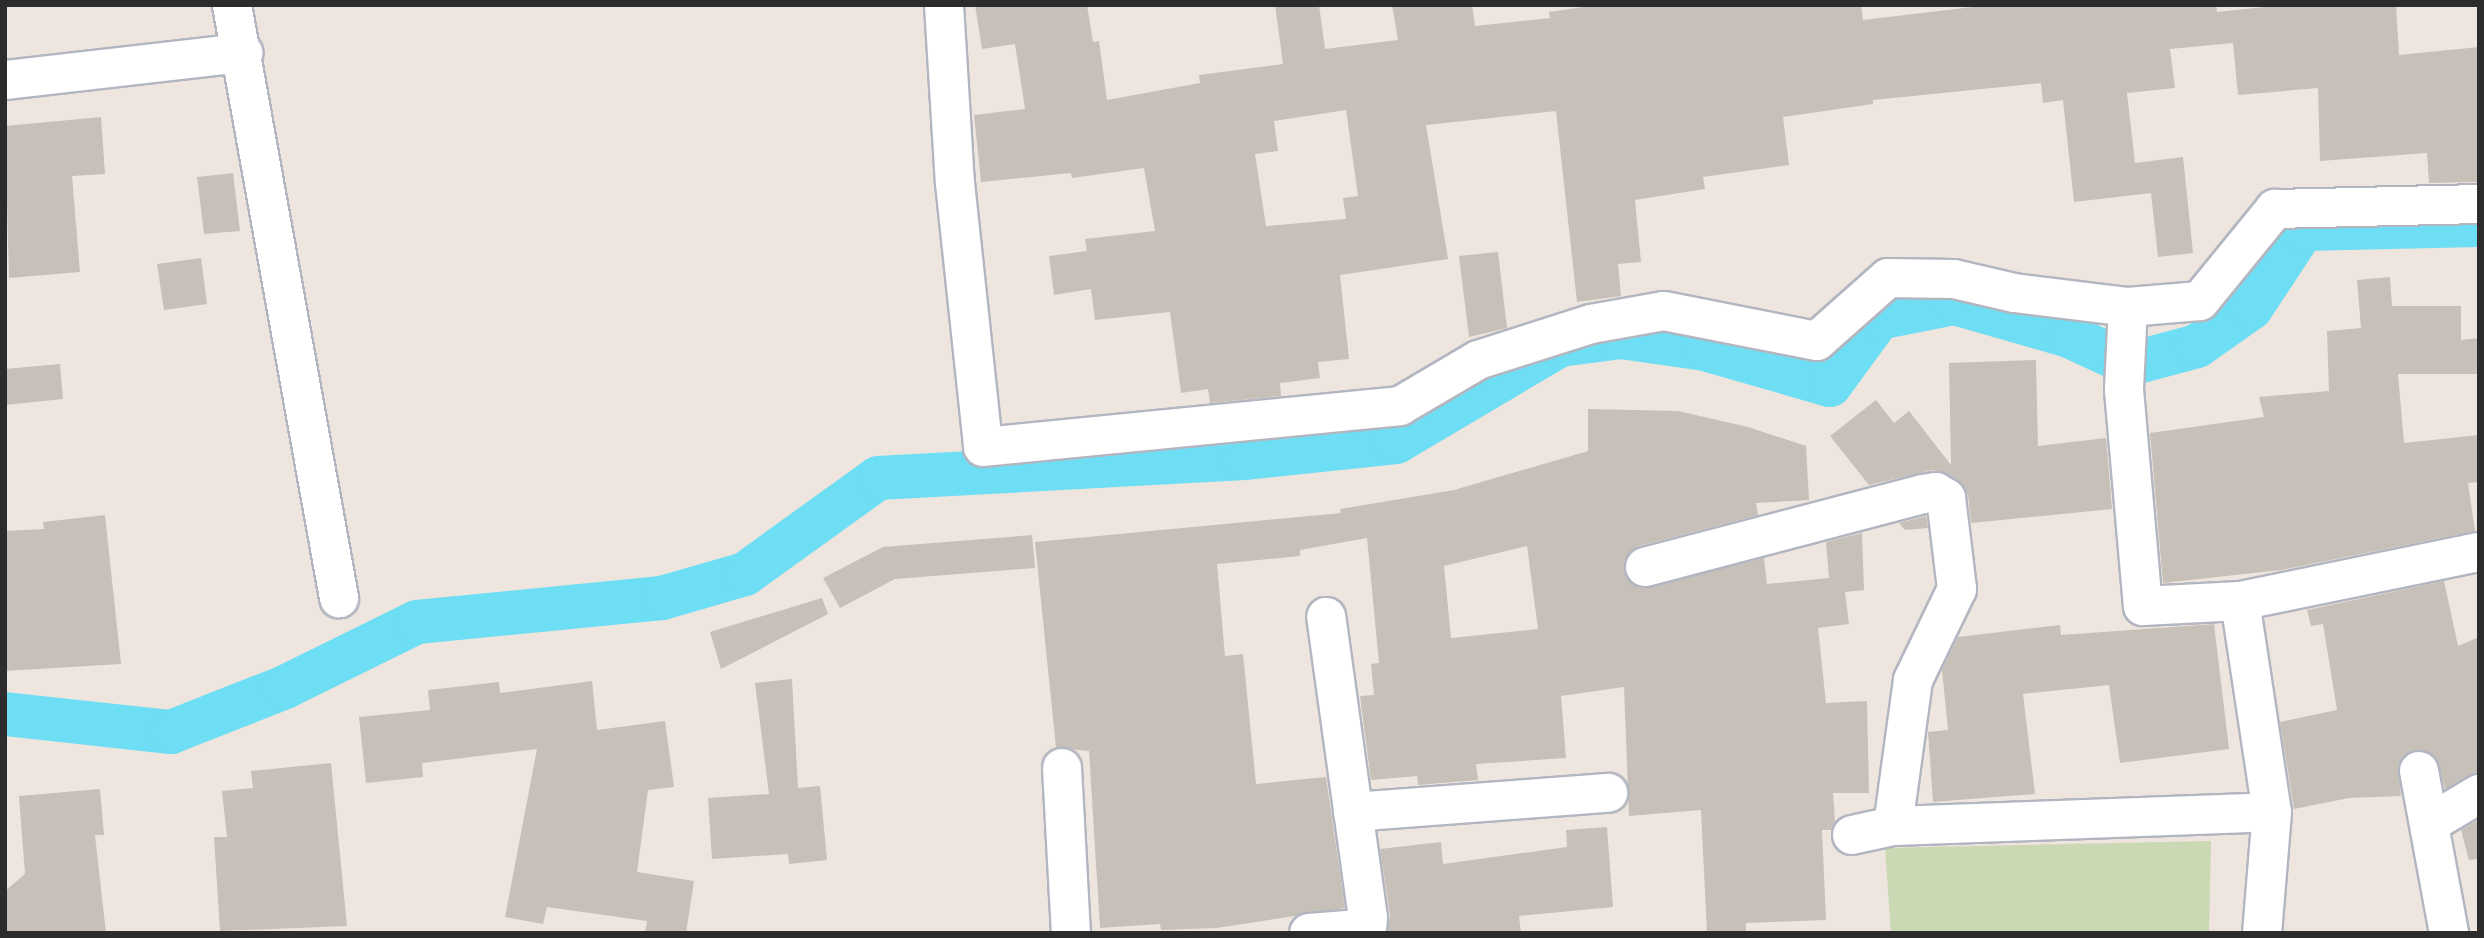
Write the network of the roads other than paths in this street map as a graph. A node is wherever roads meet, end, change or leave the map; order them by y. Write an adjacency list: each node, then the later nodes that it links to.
1 (232, 5): 3 (street)
2 (944, 5): 6 (street)
3 (243, 52): 4 (street); 9 (street)
4 (5, 80)
5 (2479, 204): 6 (street)
6 (2127, 307): 10 (street)
7 (2479, 552): 10 (street)
8 (1645, 568): 19 (street)
9 (339, 598)
10 (2240, 601): 17 (street)
11 (1326, 617): 16 (street)
12 (1062, 768): 21 (street)
13 (2418, 771): 18 (street)
14 (1608, 793): 16 (street)
15 (2479, 793): 18 (street)
16 (1353, 812): 22 (street)
17 (2272, 812): 19 (street); 23 (street)
18 (2432, 822): 24 (street)
19 (1894, 826): 20 (street)
20 (1852, 835)
21 (1071, 933)
22 (1309, 933)
23 (2263, 933)
24 (2449, 933)

